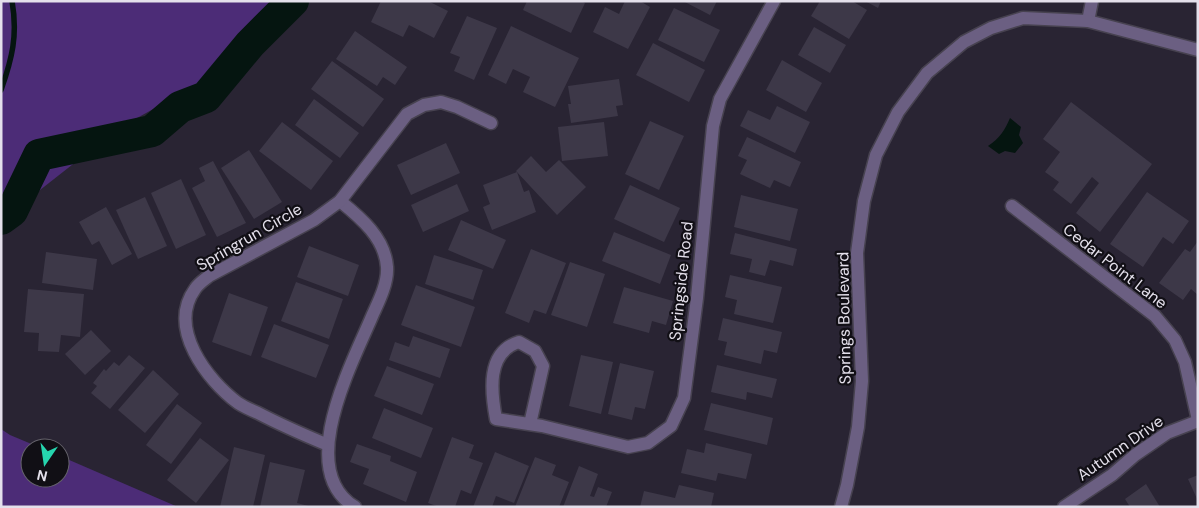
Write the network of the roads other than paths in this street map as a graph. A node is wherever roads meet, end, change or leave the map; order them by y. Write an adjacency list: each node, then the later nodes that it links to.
1 (774, 1): 9 (street, Springside Road)
2 (1092, 1): 3 (street)
3 (1088, 21): 4 (street, Springs Boulevard); 12 (street, Springs Boulevard)
4 (1198, 50)
5 (491, 123): 6 (street, Springrun Circle)
6 (340, 201): 10 (street); 10 (street, Springrun Circle)
7 (1012, 206): 8 (street, Cedar Point Lane)
8 (1198, 420): 13 (street, Autumn Drive)
9 (530, 424): 9 (street, Springside Road)
10 (328, 445): 11 (street)
11 (354, 507)
12 (841, 507)
13 (1064, 507)

